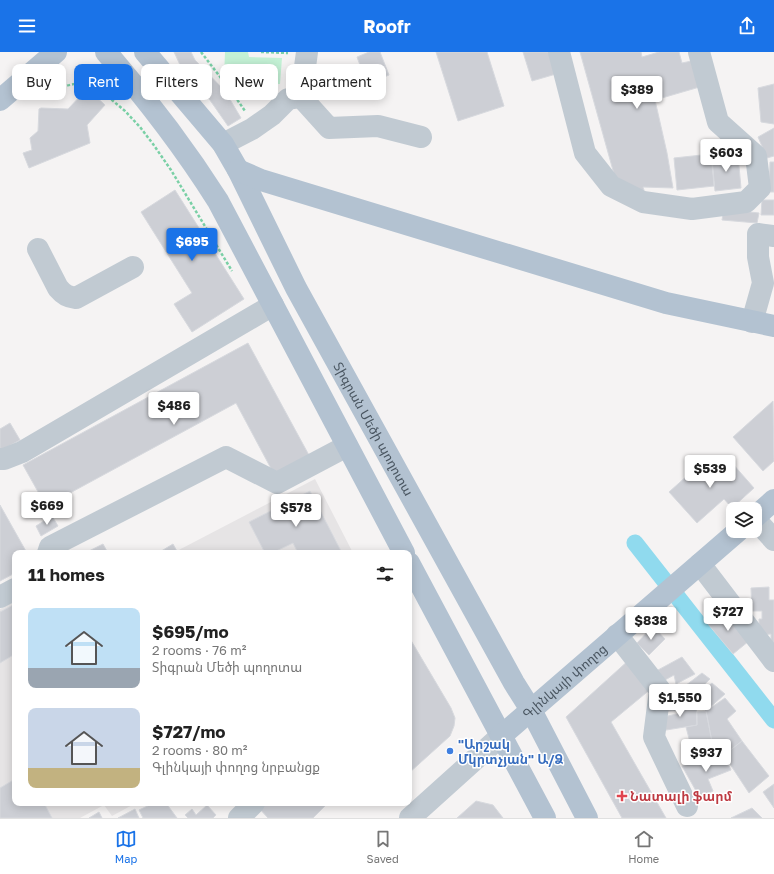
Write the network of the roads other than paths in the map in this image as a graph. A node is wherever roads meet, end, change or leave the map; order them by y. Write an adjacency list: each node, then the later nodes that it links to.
1 (56, 52): 8 (main road)
2 (106, 52): 17 (main road)
3 (145, 52): 12 (main road, Տիգրան Մեծի պողոտա)
4 (558, 52): 5 (street)
5 (699, 52)
6 (307, 53): 7 (street)
7 (306, 64)
8 (0, 100)
9 (287, 100): 12 (street)
10 (304, 100): 11 (street)
11 (421, 137)
12 (223, 144): 13 (main road, Տիգրան Մեծի պողոտա)
13 (238, 170): 18 (main road); 35 (main road, Տիգրան Մեծի պողոտա)
14 (774, 236): 18 (street)
15 (38, 249): 16 (street)
16 (133, 267)
17 (273, 305): 20 (main road); 21 (street)
18 (752, 322): 19 (main road)
19 (774, 326)
20 (347, 446): 27 (street); 28 (main road)
21 (0, 458)
22 (774, 500): 23 (main road)
23 (762, 511)
24 (762, 526): 26 (street)
25 (730, 538): 29 (main road, Գլինկայի փողոց)
26 (774, 540)
27 (49, 550)
28 (402, 550)
29 (695, 568): 33 (main road, Գլինկայի փողոց); 34 (street)
30 (412, 574): 36 (main road)
31 (12, 591): 32 (street)
32 (0, 597)
33 (617, 635): 35 (main road, Գլինկայի փողոց); 38 (street)
34 (774, 661)
35 (531, 710): 36 (main road, Գլինկայի փողոց); 42 (main road, Տիգրան Մեծի պողոտա)
36 (501, 736): 40 (street, Գլինկայի փողոց); 41 (main road)
37 (251, 806): 39 (street)
38 (687, 806)
39 (239, 818)
40 (410, 818)
41 (546, 818)
42 (587, 818)

